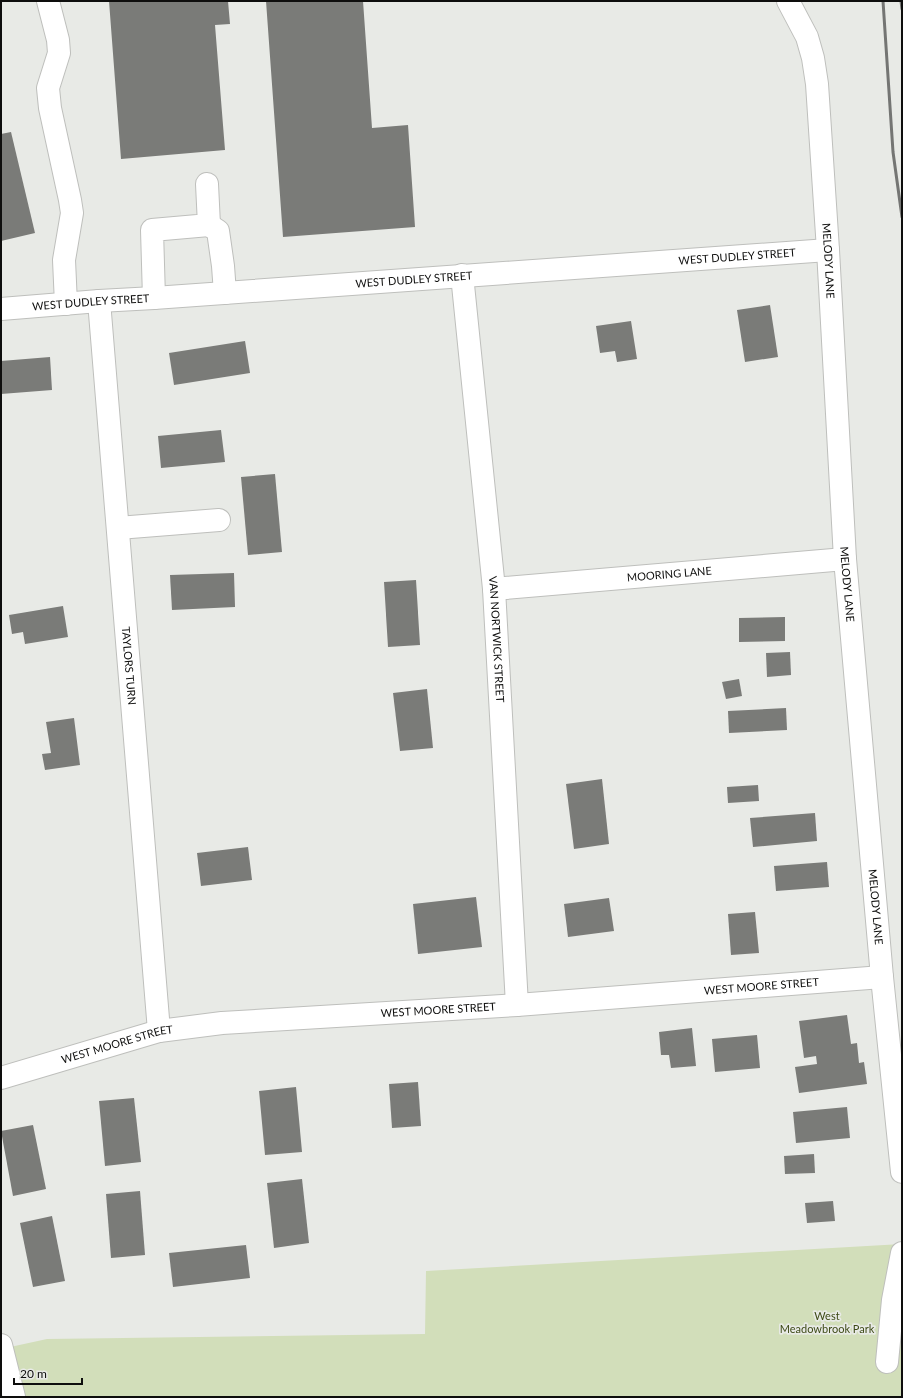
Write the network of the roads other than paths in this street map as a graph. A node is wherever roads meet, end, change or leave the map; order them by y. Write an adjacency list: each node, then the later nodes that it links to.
1 (48, 1): 10 (street)
2 (788, 1): 5 (street, MELODY LANE)
3 (207, 184): 4 (street)
4 (209, 225): 7 (street); 8 (street)
5 (828, 250): 6 (street, WEST DUDLEY STREET); 14 (street, MELODY LANE)
6 (462, 275): 7 (street, WEST DUDLEY STREET); 15 (street, VAN NORTWICK STREET)
7 (225, 293): 8 (street, WEST DUDLEY STREET)
8 (154, 298): 9 (street, WEST DUDLEY STREET)
9 (99, 301): 10 (street, WEST DUDLEY STREET); 13 (street, TAYLORS TURN)
10 (66, 304): 11 (street, WEST DUDLEY STREET)
11 (1, 309)
12 (220, 520): 13 (street)
13 (118, 528): 18 (street, TAYLORS TURN)
14 (845, 559): 15 (street, MOORING LANE); 16 (street, MELODY LANE)
15 (494, 589): 17 (street, VAN NORTWICK STREET)
16 (882, 977): 17 (street, WEST MOORE STREET); 20 (street, MELODY LANE)
17 (517, 1005): 18 (street, WEST MOORE STREET)
18 (159, 1031): 19 (street, WEST MOORE STREET)
19 (1, 1078)
20 (902, 1172)
21 (902, 1253): 23 (street)
22 (1, 1345): 24 (street)
23 (886, 1362)
24 (14, 1397)

